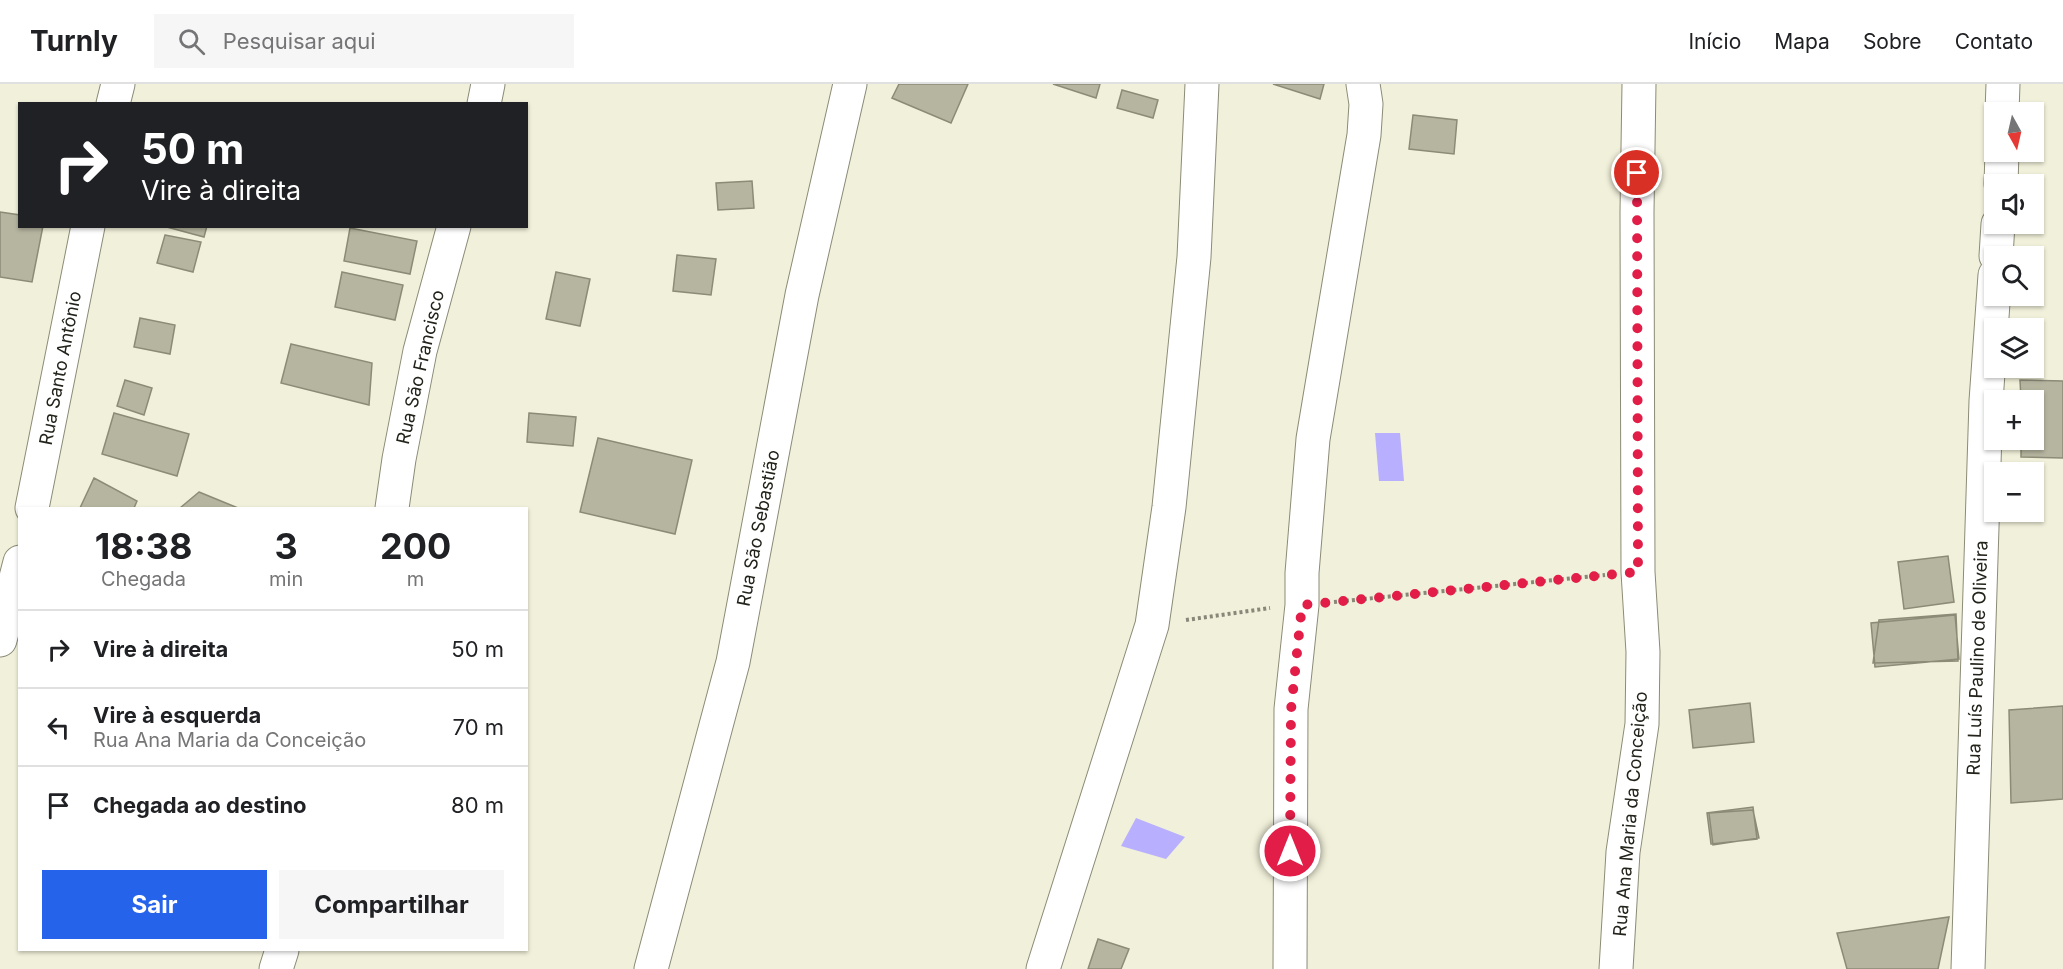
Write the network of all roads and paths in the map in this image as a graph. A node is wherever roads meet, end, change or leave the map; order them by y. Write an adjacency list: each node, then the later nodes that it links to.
1 (118, 84): 8 (street)
2 (488, 84): 9 (street)
3 (850, 84): 23 (street, Rua São Sebastião)
4 (1202, 84): 19 (street)
5 (1363, 84): 18 (street)
6 (1639, 84): 17 (street, Rua Ana Maria da Conceição)
7 (2003, 84): 10 (street)
8 (114, 102)
9 (484, 102)
10 (2002, 102)
11 (88, 228): 14 (street, Rua Santo Antônio)
12 (453, 228): 15 (street, Rua São Francisco)
13 (1993, 306): 27 (street, Rua Luís Paulino de Oliveira)
14 (32, 507)
15 (392, 507)
16 (18, 570): 20 (street)
17 (1638, 572): 18 (path); 26 (street, Rua Ana Maria da Conceição)
18 (1302, 605): 19 (path); 25 (street)
19 (1152, 625): 24 (street)
20 (0, 640)
21 (282, 951): 22 (street)
22 (276, 969)
23 (651, 969)
24 (1043, 969)
25 (1290, 969)
26 (1616, 969)
27 (1968, 969)

